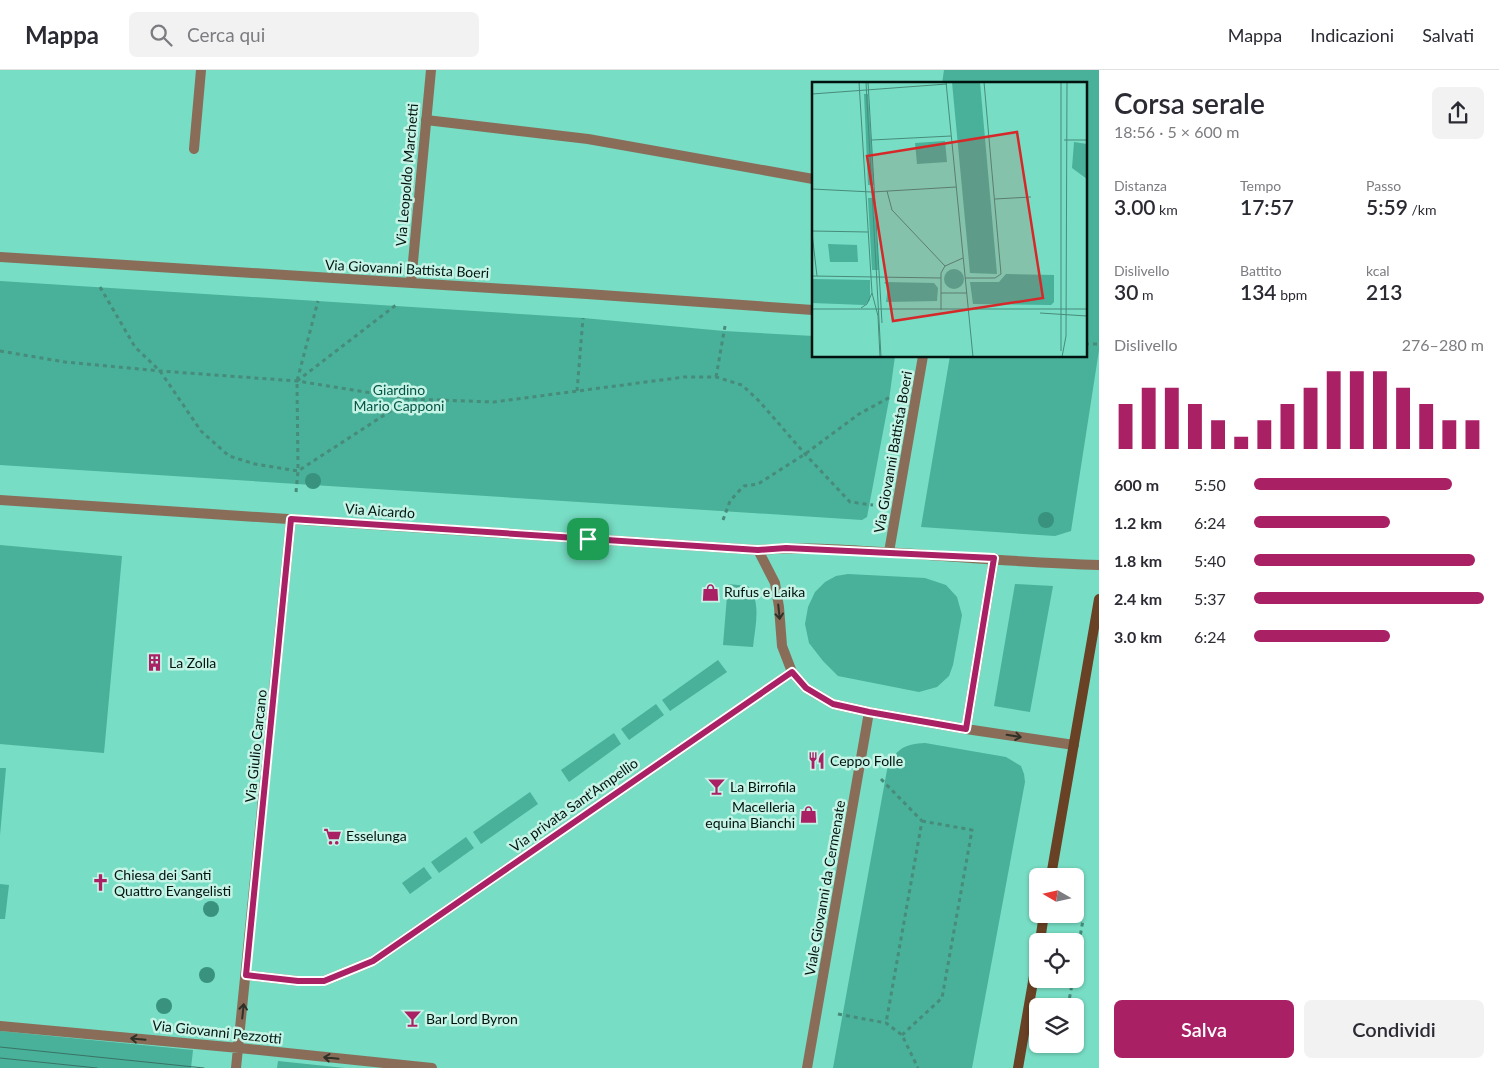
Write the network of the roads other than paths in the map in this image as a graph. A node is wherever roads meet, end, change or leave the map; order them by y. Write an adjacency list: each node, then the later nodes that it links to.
1 (201, 70): 4 (street)
2 (431, 70): 3 (street, Via Leopoldo Marchetti)
3 (426, 120): 5 (street); 7 (street, Via Leopoldo Marchetti)
4 (194, 148)
5 (812, 179)
6 (0, 257): 7 (street, Via Giovanni Battista Boeri)
7 (411, 283): 8 (street, Via Giovanni Battista Boeri)
8 (812, 310)
9 (923, 358): 13 (street, Via Giovanni Battista Boeri)
10 (0, 500): 11 (street, Via Aicardo)
11 (291, 519): 12 (street, Via Aicardo); 22 (street, Via Giulio Carcano)
12 (758, 550): 13 (street, Via Aicardo); 17 (street, one-way to 17)
13 (889, 552): 14 (street)
14 (994, 558): 15 (street); 19 (street)
15 (1099, 565)
16 (1099, 599): 20 (main road)
17 (792, 672): 18 (street); 22 (street, Via privata Sant'Ampellio)
18 (869, 712): 19 (street); 28 (street, Viale Giovanni da Cermenate)
19 (966, 729): 20 (street, one-way to 20)
20 (1074, 745): 21 (main road)
21 (1052, 868)
22 (246, 975): 25 (street, Via Giulio Carcano, one-way to 22)
23 (1032, 988): 29 (main road)
24 (0, 1026): 25 (street, Via Giovanni Pezzotti, one-way to 24)
25 (239, 1048): 26 (street); 27 (street, Via Giovanni Pezzotti, one-way to 25)
26 (236, 1068)
27 (432, 1068)
28 (807, 1068)
29 (1018, 1068)

